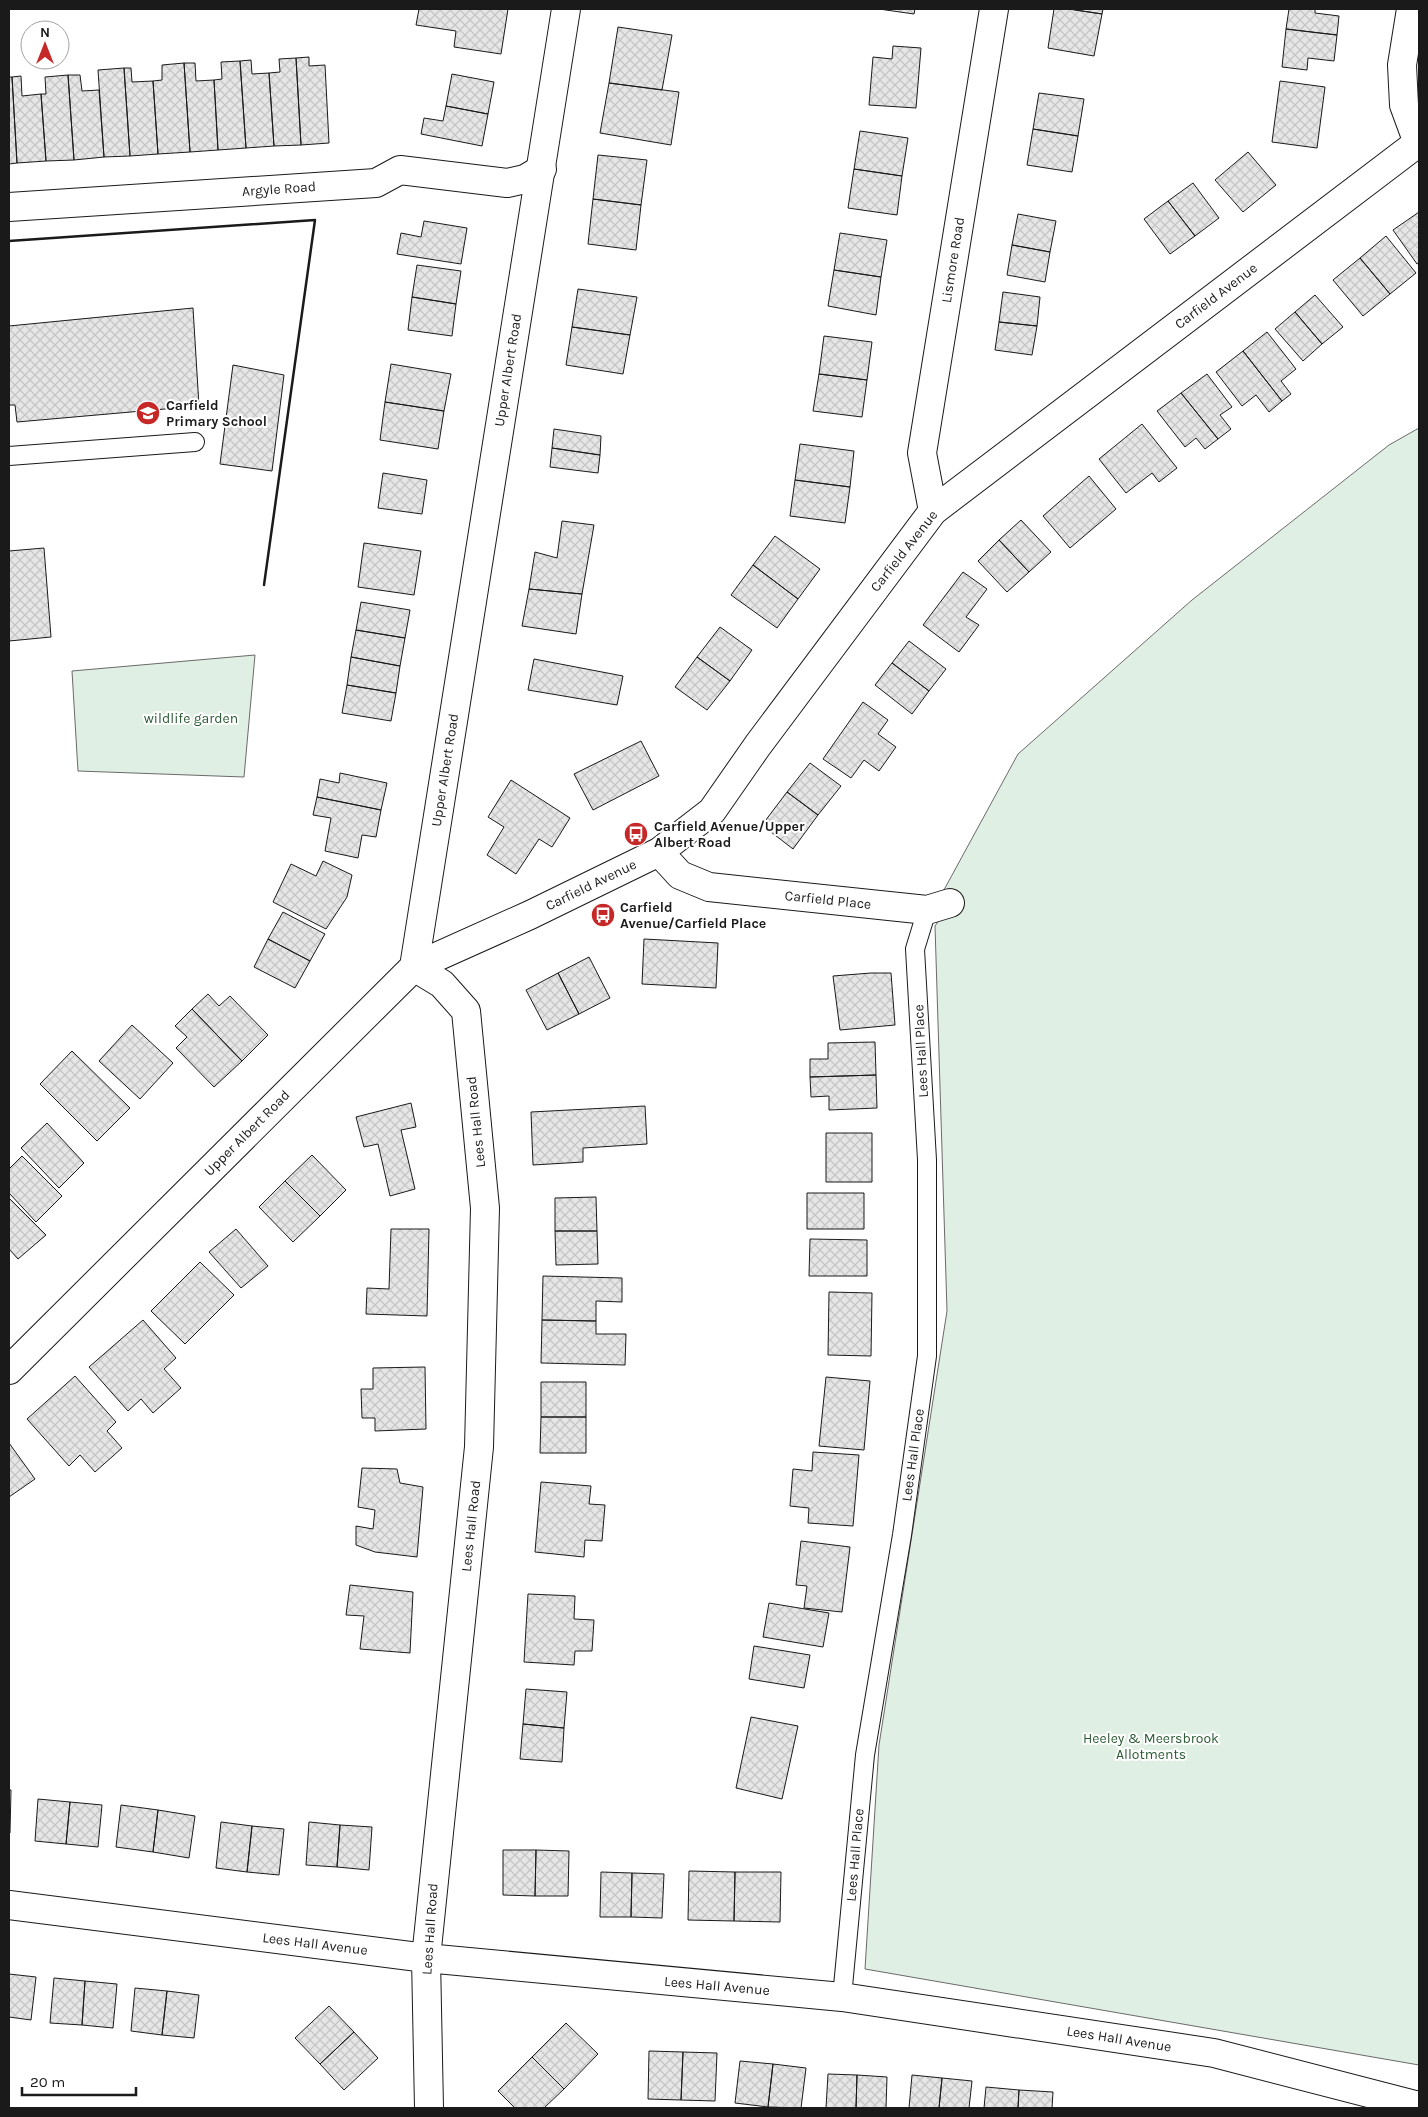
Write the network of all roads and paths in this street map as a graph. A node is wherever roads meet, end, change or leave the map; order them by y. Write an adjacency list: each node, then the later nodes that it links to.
1 (566, 9): 5 (street, Upper Albert Road)
2 (994, 9): 9 (street, Lismore Road)
3 (1411, 9): 4 (street)
4 (1419, 143): 9 (street, Carfield Avenue)
5 (542, 169): 6 (street, Argyle Road); 12 (street, Upper Albert Road)
6 (9, 207)
7 (195, 442): 8 (lane)
8 (9, 456)
9 (933, 511): 10 (street, Carfield Avenue)
10 (659, 852): 11 (street, Carfield Place); 12 (street, Carfield Avenue)
11 (939, 907): 16 (lane, Lees Hall Place)
12 (414, 967): 13 (street, Upper Albert Road); 15 (street, Lees Hall Road)
13 (9, 1370)
14 (9, 1905): 15 (street, Lees Hall Avenue)
15 (426, 1958): 16 (street, Lees Hall Avenue); 18 (street, Lees Hall Road)
16 (842, 1997): 17 (street, Lees Hall Avenue)
17 (1419, 2106)
18 (429, 2108)

